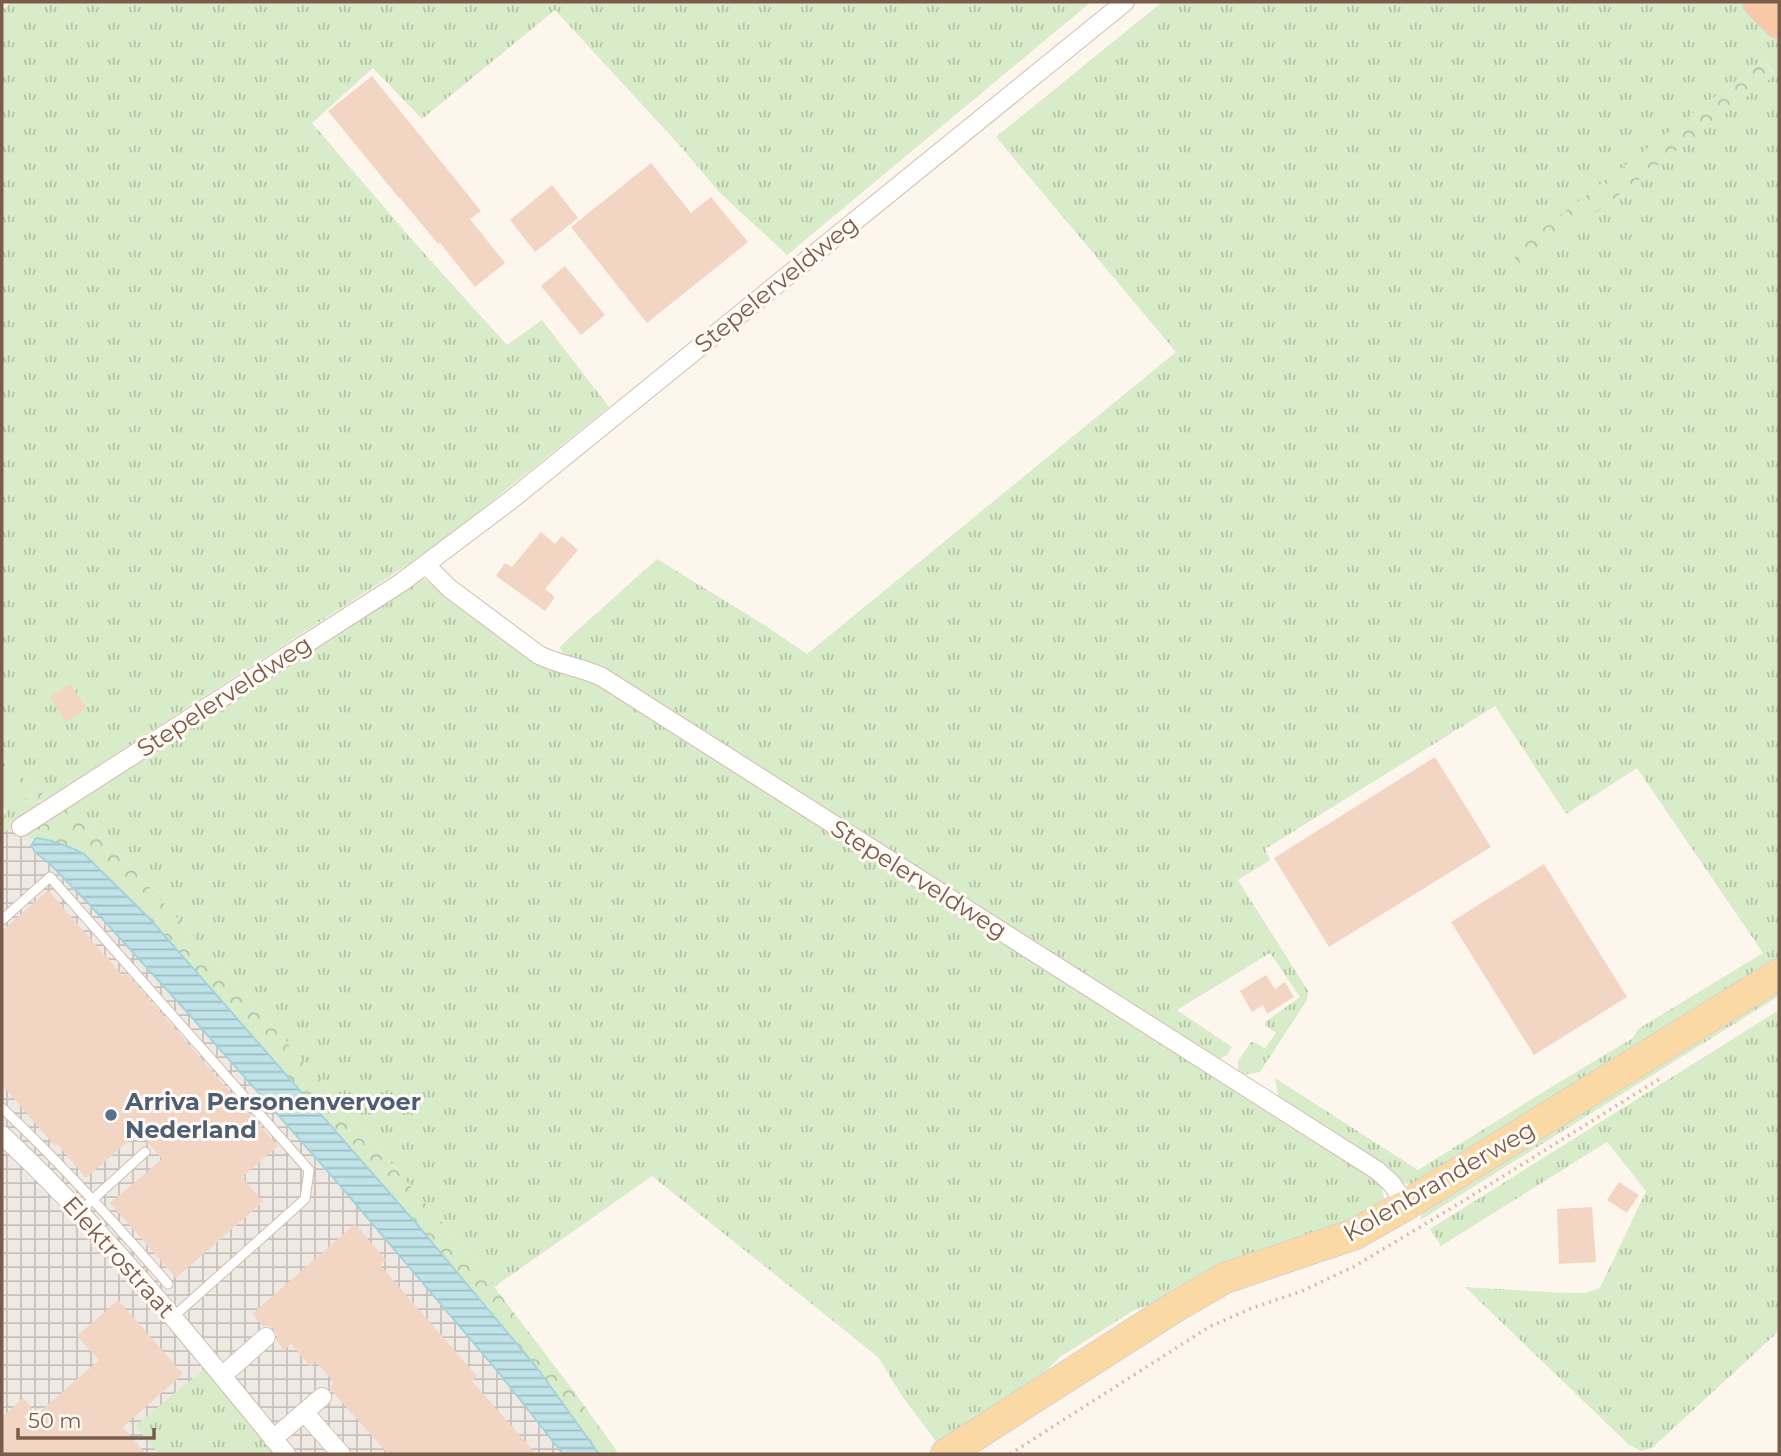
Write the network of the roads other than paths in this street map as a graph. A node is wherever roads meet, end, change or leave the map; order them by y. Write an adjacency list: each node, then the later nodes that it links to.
1 (1125, 2): 4 (street, Stepelerveldweg)
2 (1758, 2): 3 (highway)
3 (1779, 23)
4 (426, 565): 5 (street, Stepelerveldweg); 13 (street, Stepelerveldweg)
5 (21, 827)
6 (2, 920): 18 (lane)
7 (1779, 974): 13 (main road, Kolenbranderweg)
8 (2, 1108): 9 (lane)
9 (30, 1134): 10 (lane); 12 (lane)
10 (5, 1144): 14 (street, Elektrostraat)
11 (145, 1152): 12 (lane)
12 (93, 1199): 14 (lane); 15 (lane)
13 (1406, 1205): 26 (main road, Kolenbranderweg)
14 (79, 1212): 16 (street, Elektrostraat)
15 (141, 1254): 16 (lane); 17 (lane)
16 (128, 1266): 18 (street, Elektrostraat)
17 (168, 1284)
18 (173, 1317): 20 (street, Elektrostraat)
19 (266, 1337): 20 (street)
20 (222, 1376): 23 (street, Elektrostraat)
21 (322, 1397): 22 (street)
22 (304, 1412): 23 (street); 25 (street)
23 (273, 1439): 24 (street, Elektrostraat)
24 (286, 1454)
25 (341, 1454)
26 (946, 1454)

